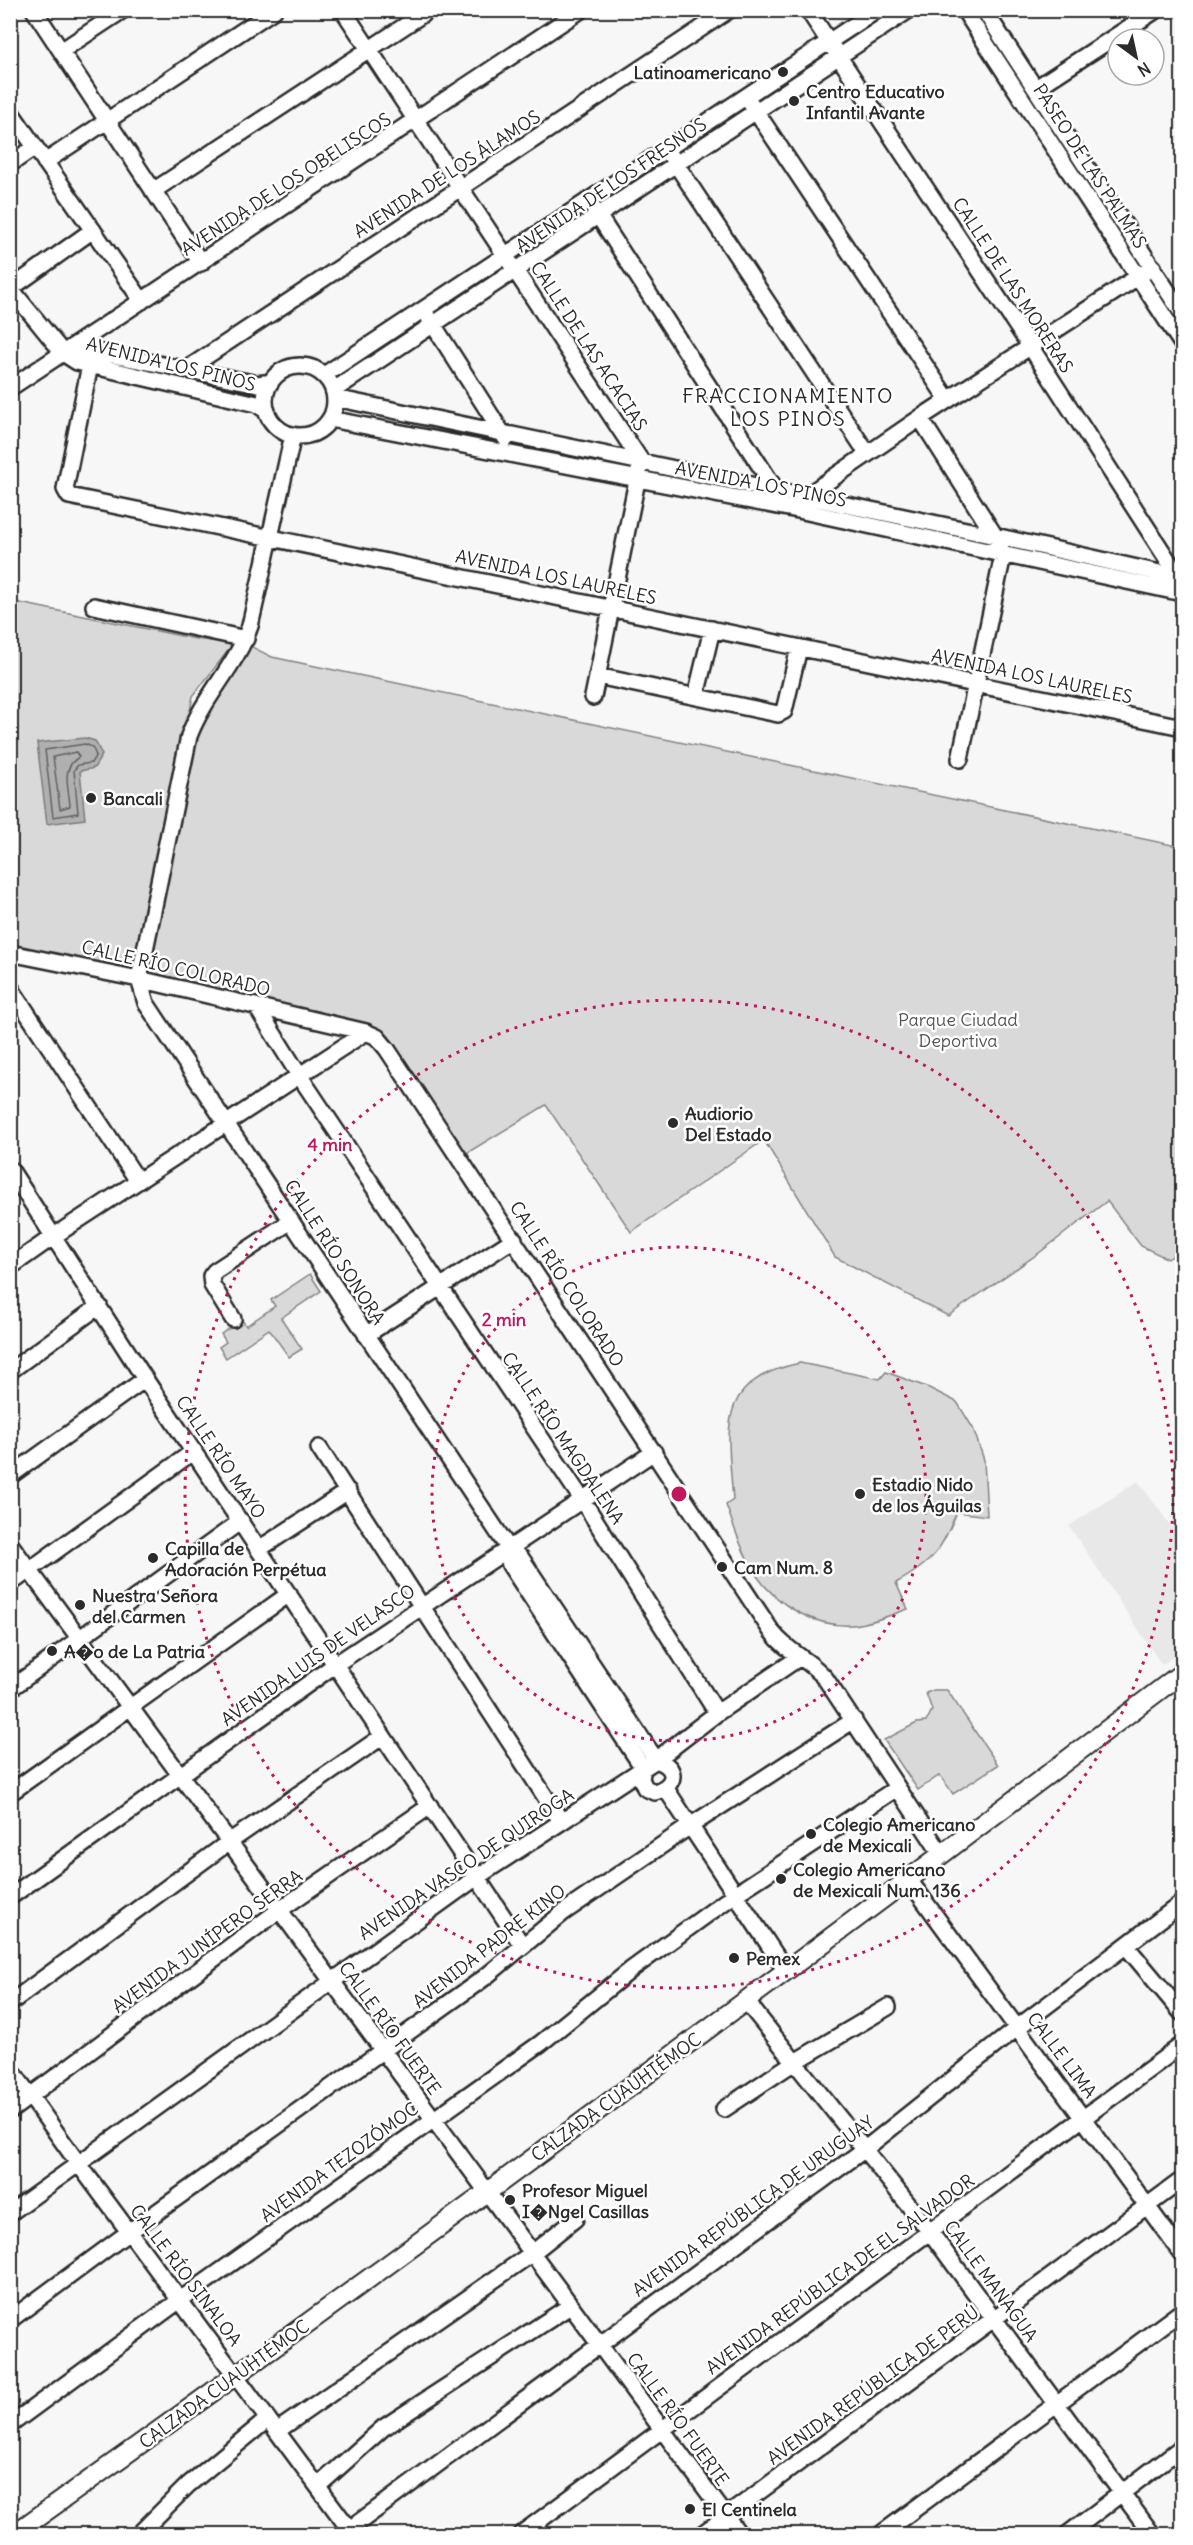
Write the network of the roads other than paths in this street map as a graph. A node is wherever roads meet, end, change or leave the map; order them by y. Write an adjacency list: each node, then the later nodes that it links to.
1 (34, 10): 16 (street)
2 (123, 10): 16 (street)
3 (274, 10): 22 (street)
4 (343, 10): 15 (street, CALLE DE LAS ACACIAS)
5 (429, 10): 15 (street)
6 (581, 10): 23 (street, AVENIDA DE LOS OBELISCOS)
7 (729, 10): 29 (street, AVENIDA DE LOS ÁLAMOS)
8 (808, 10): 14 (street, CALLE DE LAS MORERAS)
9 (877, 10): 14 (street, AVENIDA DE LOS FRESNOS)
10 (909, 10): 17 (street, AVENIDA DE LOS FRESNOS)
11 (964, 10): 38 (street, PASEO DE LAS PALMAS)
12 (984, 10): 18 (street, PASEO DE LAS PALMAS)
13 (1156, 10): 18 (street)
14 (829, 42): 17 (street, CALLE DE LAS MORERAS); 19 (street, AVENIDA DE LOS FRESNOS)
15 (369, 50): 23 (street, CALLE DE LAS ACACIAS); 30 (street)
16 (61, 51): 22 (street)
17 (839, 57): 21 (street, AVENIDA DE LOS FRESNOS); 45 (street, CALLE DE LAS MORERAS)
18 (1036, 88): 36 (street, PASEO DE LAS PALMAS)
19 (746, 97): 21 (street); 25 (street, AVENIDA DE LOS FRESNOS)
20 (10, 111): 24 (street)
21 (756, 112): 28 (street, AVENIDA DE LOS FRESNOS); 54 (street)
22 (107, 121): 26 (street); 30 (street)
23 (417, 121): 29 (street, CALLE DE LAS ACACIAS); 35 (street, AVENIDA DE LOS OBELISCOS)
24 (35, 147): 26 (street); 27 (street)
25 (667, 150): 28 (street); 31 (street, AVENIDA DE LOS FRESNOS)
26 (45, 162): 33 (street)
27 (10, 164)
28 (676, 165): 32 (street, AVENIDA DE LOS FRESNOS); 60 (street)
29 (461, 188): 34 (street, CALLE DE LAS ACACIAS); 49 (street, AVENIDA DE LOS ÁLAMOS)
30 (153, 191): 35 (street)
31 (588, 201): 32 (street); 34 (street, AVENIDA DE LOS FRESNOS)
32 (598, 217): 37 (street, AVENIDA DE LOS FRESNOS); 64 (street)
33 (93, 230): 39 (street); 40 (street)
34 (506, 256): 37 (street, CALLE DE LAS ACACIAS); 41 (street, AVENIDA DE LOS FRESNOS)
35 (201, 263): 40 (street, AVENIDA DE LOS OBELISCOS)
36 (1153, 267): 38 (street); 42 (street, PASEO DE LAS PALMAS)
37 (516, 271): 43 (street, AVENIDA DE LOS FRESNOS); 62 (street, CALLE DE LAS ACACIAS)
38 (1139, 276): 44 (street, PASEO DE LAS PALMAS); 45 (street)
39 (11, 288): 47 (street)
40 (142, 301): 47 (street, AVENIDA DE LOS OBELISCOS)
41 (424, 310): 43 (street); 50 (street, AVENIDA DE LOS FRESNOS)
42 (1182, 313)
43 (434, 325): 53 (street, AVENIDA DE LOS FRESNOS); 58 (street)
44 (1182, 344)
45 (1030, 346): 54 (street); 69 (street, CALLE DE LAS MORERAS)
46 (93, 350): 47 (street, AVENIDA LOS PINOS); 48 (street, AVENIDA LOS LAURELES); 49 (street, AVENIDA LOS PINOS)
47 (63, 353): 48 (street, AVENIDA LOS PINOS); 52 (street, AVENIDA DE LOS OBELISCOS)
48 (89, 366): 55 (street, AVENIDA LOS PINOS); 67 (street, AVENIDA LOS LAURELES)
49 (187, 369): 51 (street, AVENIDA LOS PINOS)
50 (324, 375): 51 (street); 53 (street)
51 (271, 382): 55 (street)
52 (10, 388)
53 (334, 394): 57 (street); 58 (street, AVENIDA LOS PINOS)
54 (948, 400): 56 (street)
55 (267, 411): 59 (street)
56 (920, 418): 60 (street); 66 (street)
57 (330, 419): 59 (street); 61 (street, AVENIDA LOS PINOS)
58 (505, 434): 61 (street); 62 (street, AVENIDA LOS PINOS)
59 (293, 435): 67 (street)
60 (867, 453): 65 (street)
61 (511, 454): 63 (street, AVENIDA LOS PINOS)
62 (641, 461): 63 (street); 64 (street, AVENIDA LOS PINOS)
63 (637, 480): 64 (street, AVENIDA LOS PINOS); 71 (street)
64 (776, 499): 65 (street, AVENIDA LOS PINOS)
65 (801, 503): 66 (street, AVENIDA LOS PINOS); 68 (street, AVENIDA LOS PINOS)
66 (995, 536): 68 (street); 69 (street, AVENIDA LOS PINOS)
67 (271, 538): 71 (street, AVENIDA LOS LAURELES); 73 (street)
68 (1003, 555): 69 (street, AVENIDA LOS PINOS); 76 (street)
69 (1182, 583)
70 (94, 606): 73 (street)
71 (611, 608): 72 (street, AVENIDA LOS LAURELES); 75 (street)
72 (712, 629): 74 (street, AVENIDA LOS LAURELES); 77 (street)
73 (246, 639): 82 (street)
74 (799, 648): 76 (street, AVENIDA LOS LAURELES); 77 (street)
75 (597, 676): 77 (street); 78 (street)
76 (975, 684): 79 (street, AVENIDA LOS LAURELES); 80 (street)
77 (696, 696)
78 (593, 697)
79 (1182, 727)
80 (960, 759)
81 (10, 953): 82 (street, CALLE RÍO COLORADO)
82 (139, 979): 84 (street, CALLE RÍO COLORADO); 87 (street, CALLE RÍO SONORA)
83 (10, 987): 89 (street)
84 (256, 1006): 85 (street, CALLE RÍO COLORADO); 86 (street, CALLE RÍO MAGDALENA)
85 (366, 1032): 86 (street); 92 (street, CALLE RÍO COLORADO)
86 (299, 1075): 87 (street); 94 (street, CALLE RÍO MAGDALENA)
87 (226, 1123): 89 (street); 90 (street, CALLE RÍO SONORA)
88 (10, 1170): 91 (street, CALLE RÍO MAYO)
89 (138, 1181): 91 (street)
90 (291, 1221): 96 (street); 97 (street, CALLE RÍO SONORA)
91 (54, 1236): 93 (street); 95 (street, CALLE RÍO MAYO)
92 (514, 1239): 94 (street); 102 (street, CALLE RÍO COLORADO)
93 (10, 1267)
94 (439, 1287): 97 (street); 105 (street, CALLE RÍO MAGDALENA)
95 (99, 1306): 98 (street); 99 (street, CALLE RÍO MAYO)
96 (233, 1320)
97 (366, 1335): 108 (street, CALLE RÍO SONORA)
98 (10, 1371)
99 (145, 1379): 101 (street, CALLE RÍO MAYO); 103 (street)
100 (319, 1448): 104 (street)
101 (194, 1451): 106 (street, CALLE RÍO MAYO); 110 (street)
102 (654, 1452): 105 (street, AVENIDA LUIS DE VELASCO); 115 (street, CALLE RÍO COLORADO)
103 (10, 1476)
104 (348, 1491): 109 (street); 113 (street)
105 (583, 1501): 108 (street, AVENIDA LUIS DE VELASCO); 120 (street, CALLE RÍO MAGDALENA)
106 (241, 1521): 109 (street, CALLE RÍO MAYO); 114 (street)
107 (10, 1544): 110 (street, CALLE RÍO FUERTE)
108 (507, 1547): 113 (street, AVENIDA LUIS DE VELASCO); 123 (street, CALLE RÍO SONORA)
109 (259, 1549): 112 (street, CALLE RÍO MAYO)
110 (30, 1570): 111 (street); 114 (street, CALLE RÍO FUERTE)
111 (10, 1584)
112 (289, 1594): 116 (street, CALLE RÍO MAYO); 119 (street)
113 (421, 1607): 116 (street, AVENIDA LUIS DE VELASCO); 129 (street)
114 (80, 1638): 118 (street); 119 (street, CALLE RÍO FUERTE)
115 (800, 1657): 120 (street, AVENIDA VASCO DE QUIROGA); 121 (street, CALLE RÍO COLORADO)
116 (336, 1664): 122 (street, CALLE RÍO MAYO); 124 (street, AVENIDA LUIS DE VELASCO)
117 (1182, 1675): 132 (main road, CALZADA CUAUHTÉMOC)
118 (10, 1689)
119 (131, 1707): 124 (street, CALLE RÍO FUERTE); 127 (street)
120 (717, 1713): 123 (street, AVENIDA VASCO DE QUIROGA)
121 (854, 1720): 125 (street, CALLE RÍO COLORADO); 130 (street, AVENIDA PADRE KINO)
122 (383, 1736): 128 (street, CALLE RÍO MAYO); 131 (street)
123 (650, 1764): 126 (street, CALLE RÍO SONORA); 126 (street, CALLE RÍO SONORA); 129 (street, AVENIDA VASCO DE QUIROGA)
124 (180, 1776): 131 (street, CALLE RÍO FUERTE); 136 (street, AVENIDA LUIS DE VELASCO)
125 (897, 1788): 132 (street, CALLE RÍO COLORADO); 135 (street, AVENIDA TEZOZÓMOC)
126 (666, 1789): 130 (street)
127 (10, 1793)
128 (430, 1806): 133 (street, CALLE RÍO MAYO); 138 (street, AVENIDA JUNÍPERO SERRA)
129 (561, 1821): 133 (street, AVENIDA VASCO DE QUIROGA)
130 (690, 1826): 135 (street); 139 (street, AVENIDA PADRE KINO)
131 (229, 1842): 138 (street, CALLE RÍO FUERTE); 144 (street)
132 (942, 1855): 134 (main road, CALZADA CUAUHTÉMOC)
133 (477, 1876): 139 (street, CALLE RÍO MAYO); 142 (street, AVENIDA VASCO DE QUIROGA)
134 (909, 1880): 141 (main road, CALZADA CUAUHTÉMOC); 147 (street, CALLE LIMA)
135 (734, 1895): 141 (street); 156 (street, AVENIDA TEZOZÓMOC)
136 (10, 1898)
137 (1182, 1903): 140 (street, AVENIDA REPÚBLICA DE URUGUAY)
138 (278, 1911): 142 (street, CALLE RÍO FUERTE); 152 (street, AVENIDA JUNÍPERO SERRA)
139 (522, 1945): 149 (street, AVENIDA PADRE KINO)
140 (1126, 1946): 146 (street); 147 (street, AVENIDA REPÚBLICA DE URUGUAY)
141 (786, 1971): 143 (main road, CALZADA CUAUHTÉMOC)
142 (332, 1980): 149 (street, CALLE RÍO FUERTE); 158 (street, AVENIDA VASCO DE QUIROGA)
143 (746, 2001): 150 (street, CALLE MANAGUA); 160 (main road, CALZADA CUAUHTÉMOC)
144 (10, 2003)
145 (888, 2007): 150 (street)
146 (1182, 2013)
147 (1017, 2028): 155 (street, CALLE LIMA); 157 (street, AVENIDA REPÚBLICA DE URUGUAY)
148 (1182, 2045): 155 (street, AVENIDA REPÚBLICA DE EL SALVADOR)
149 (383, 2050): 156 (street, CALLE RÍO FUERTE); 164 (street, AVENIDA PADRE KINO)
150 (793, 2063): 153 (street); 157 (street, CALLE MANAGUA)
151 (10, 2068): 152 (street, CALLE RÍO SINALOA)
152 (31, 2096): 154 (street, AVENIDA JUNÍPERO SERRA); 158 (street, CALLE RÍO SINALOA)
153 (724, 2109)
154 (10, 2111)
155 (1084, 2118): 161 (street, CALLE LIMA); 165 (street, AVENIDA REPÚBLICA DE EL SALVADOR)
156 (433, 2119): 160 (street, CALLE RÍO FUERTE); 168 (street, AVENIDA TEZOZÓMOC)
157 (865, 2149): 165 (street, CALLE MANAGUA); 173 (street, AVENIDA REPÚBLICA DE URUGUAY)
158 (78, 2163): 162 (street, AVENIDA VASCO DE QUIROGA); 164 (street, CALLE RÍO SINALOA)
159 (1182, 2180): 161 (street, AVENIDA REPÚBLICA DE PERÚ)
160 (487, 2192): 166 (street, CALLE RÍO FUERTE); 174 (main road, CALZADA CUAUHTÉMOC)
161 (1147, 2205): 167 (street, CALLE LIMA); 171 (street, AVENIDA REPÚBLICA DE PERÚ)
162 (10, 2213)
163 (575, 2219): 166 (street)
164 (129, 2232): 168 (street, CALLE RÍO SINALOA); 172 (street, AVENIDA PADRE KINO)
165 (931, 2233): 171 (street, CALLE MANAGUA); 178 (street, AVENIDA REPÚBLICA DE EL SALVADOR)
166 (531, 2254): 169 (street, CALLE RÍO FUERTE); 177 (street)
167 (1182, 2254)
168 (180, 2300): 174 (street, CALLE RÍO SINALOA); 176 (street, AVENIDA TEZOZÓMOC)
169 (570, 2306): 173 (street, CALLE RÍO FUERTE); 180 (street)
170 (1182, 2311): 175 (street)
171 (995, 2319): 175 (street, CALLE MANAGUA); 182 (street, AVENIDA REPÚBLICA DE PERÚ)
172 (10, 2320)
173 (599, 2344): 178 (street, CALLE RÍO FUERTE); 183 (street, AVENIDA REPÚBLICA DE URUGUAY)
174 (237, 2376): 177 (street, CALLE RÍO SINALOA); 184 (main road, CALZADA CUAUHTÉMOC)
175 (1057, 2405): 181 (street, CALLE MANAGUA); 189 (street)
176 (10, 2425)
177 (273, 2425): 180 (street, CALLE RÍO SINALOA); 185 (street)
178 (662, 2430): 182 (street, CALLE RÍO FUERTE); 186 (street, AVENIDA REPÚBLICA DE EL SALVADOR)
179 (1182, 2447): 181 (street)
180 (318, 2486): 183 (street, CALLE RÍO SINALOA)
181 (1122, 2495): 190 (street); 191 (street, CALLE MANAGUA)
182 (726, 2517): 187 (street, AVENIDA REPÚBLICA DE PERÚ); 188 (street, CALLE RÍO FUERTE)
183 (349, 2533)
184 (14, 2535)
185 (139, 2535)
186 (520, 2535)
187 (702, 2535)
188 (739, 2535)
189 (881, 2535)
190 (1068, 2535)
191 (1152, 2535)

